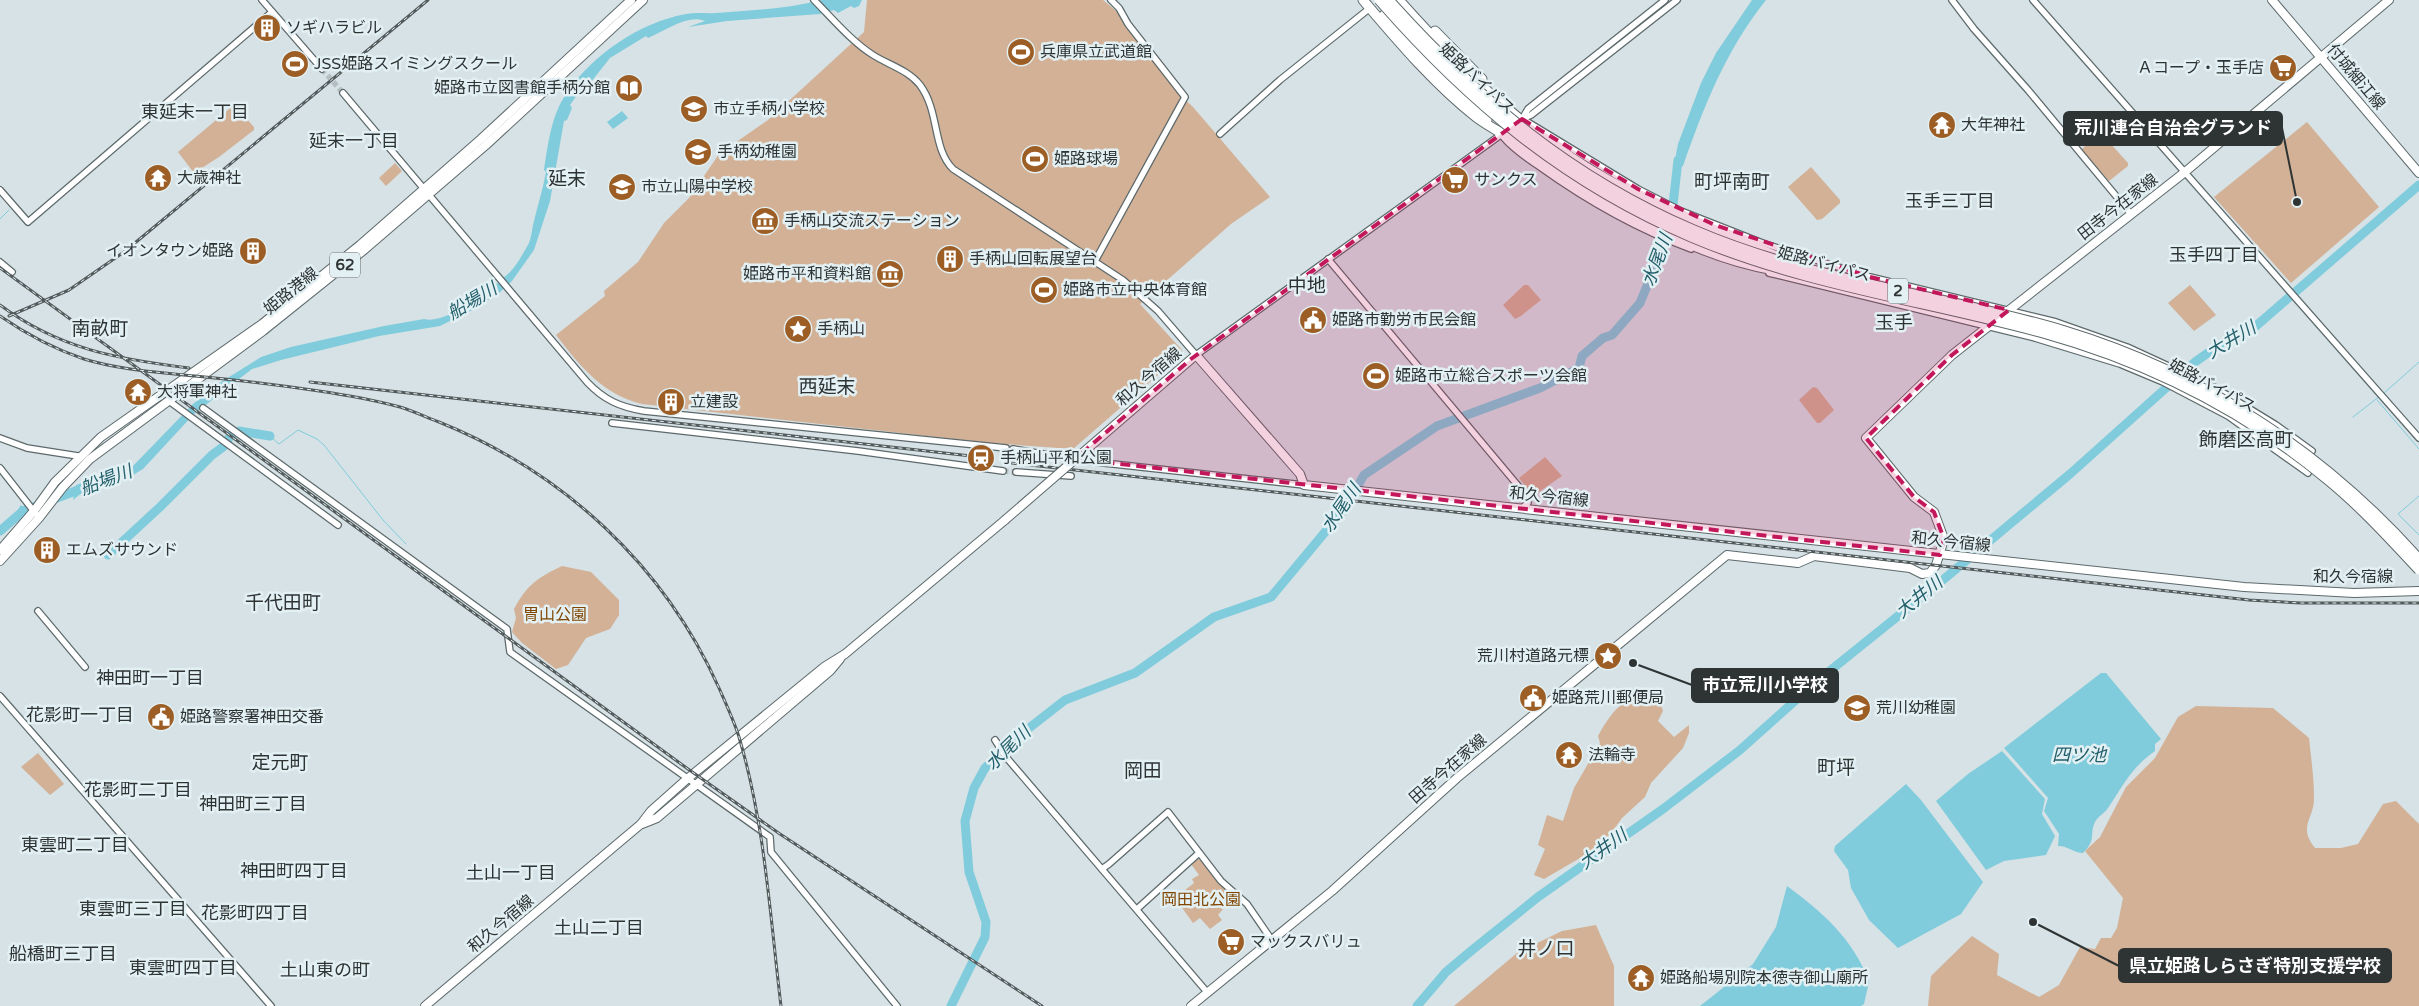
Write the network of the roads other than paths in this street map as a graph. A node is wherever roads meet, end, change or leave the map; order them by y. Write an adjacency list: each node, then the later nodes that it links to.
1 (262, 0): 18 (street)
2 (631, 0): 28 (main road, 姫路港線 / 62)
3 (643, 0): 28 (main road, 姫路港線 / 62)
4 (814, 0): 31 (street)
5 (1111, 0): 31 (street)
6 (1363, 0): 17 (highway)
7 (1379, 0): 34 (highway, 姫路バイパス / 2, bridge)
8 (1389, 0): 34 (highway, 姫路バイパス / 2, bridge)
9 (1398, 0): 22 (highway)
10 (1406, 0): 22 (highway)
11 (1665, 0): 22 (street)
12 (1677, 0): 22 (street)
13 (1952, 0): 29 (street)
14 (2033, 0): 25 (street)
15 (2272, 0): 19 (main road, 付城細江線)
16 (2389, 0): 19 (main road, 田寺今在家線)
17 (1370, 4): 23 (street); 24 (highway); 24 (highway)
18 (272, 12): 20 (street); 27 (street)
19 (2322, 58): 25 (main road, 田寺今在家線); 26 (main road, 付城細江線)
20 (322, 69)
21 (342, 93): 28 (street)
22 (1522, 119): 24 (street); 34 (highway, bridge); 35 (street)
23 (1220, 134)
24 (1501, 134): 30 (street); 34 (highway, bridge); 36 (street)
25 (2185, 172): 29 (main road, 田寺今在家線); 42 (street)
26 (2419, 173)
27 (0, 190)
28 (427, 191): 38 (main road, 姫路港線 / 62); 43 (street); 46 (main road, 姫路港線 / 62)
29 (2131, 214): 35 (main road, 田寺今在家線)
30 (1328, 259): 37 (street); 53 (street)
31 (1095, 261): 37 (street)
32 (0, 262): 33 (street)
33 (12, 272)
34 (1805, 272): 58 (highway, 姫路バイパス / 2, bridge); 60 (highway, 姫路バイパス / 2, bridge)
35 (2009, 310): 36 (main road, 田寺今在家線); 45 (street)
36 (1987, 326): 50 (street); 57 (main road, 田寺今在家線)
37 (1196, 355): 52 (main road, 和久今宿線); 63 (main road, 和久今宿線, bridge)
38 (169, 401): 54 (main road, 姫路港線 / 62); 55 (street)
39 (202, 408): 67 (street)
40 (612, 423): 48 (street)
41 (0, 438): 46 (street)
42 (2419, 438)
43 (1006, 448)
44 (1013, 449): 52 (street)
45 (2312, 451)
46 (78, 456): 54 (main road, 姫路港線 / 62)
47 (0, 468): 54 (street)
48 (1003, 471)
49 (1016, 472): 51 (street)
50 (2308, 473)
51 (1071, 476)
52 (1304, 485): 53 (main road, 和久今宿線)
53 (1522, 508): 57 (main road, 和久今宿線)
54 (36, 515): 56 (main road, 姫路港線 / 62); 59 (main road, 姫路港線 / 62)
55 (338, 525)
56 (0, 550)
57 (1940, 555): 61 (main road, 和久今宿線); 73 (main road, 田寺今在家線)
58 (2419, 559)
59 (0, 561)
60 (2419, 570)
61 (2419, 591)
62 (38, 611): 64 (street)
63 (845, 654): 67 (main road, 和久今宿線); 68 (main road, 和久今宿線)
64 (85, 666)
65 (0, 696): 75 (street)
66 (995, 740): 71 (street)
67 (687, 779): 68 (street); 69 (main road, 和久今宿線)
68 (695, 785): 69 (main road, 和久今宿線); 77 (street)
69 (641, 824): 76 (main road, 和久今宿線)
70 (1199, 853): 71 (street); 72 (street); 73 (street)
71 (1102, 869): 72 (street)
72 (1137, 909): 74 (street)
73 (1271, 939): 74 (main road, 田寺今在家線)
74 (1207, 992): 78 (main road, 田寺今在家線)
75 (271, 1006)
76 (425, 1006)
77 (897, 1006)
78 (1191, 1006)

